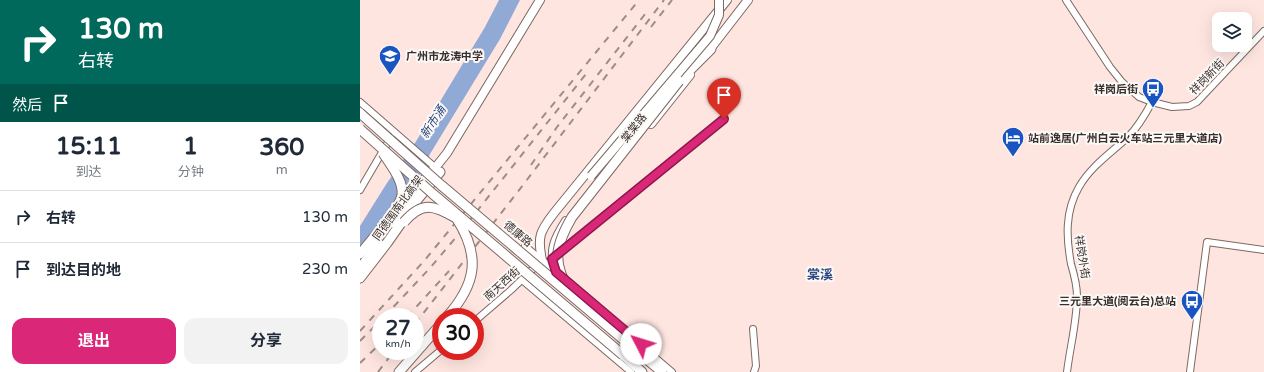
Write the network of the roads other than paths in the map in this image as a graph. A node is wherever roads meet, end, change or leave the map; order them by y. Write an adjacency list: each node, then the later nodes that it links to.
1 (540, 0): 17 (street)
2 (719, 0): 19 (street, bridge)
3 (727, 0): 6 (street, 棠棠路)
4 (748, 0): 7 (street, 棠棠路)
5 (1066, 0): 11 (street, 祥岗新街)
6 (717, 12): 7 (street); 19 (street, 棠棠路)
7 (730, 24): 9 (street, 棠棠路)
8 (1264, 31): 11 (street, 祥岗新街)
9 (710, 49): 25 (street, 棠棠路); 30 (main road, bridge)
10 (360, 102): 15 (street)
11 (1152, 102): 45 (street, 祥岗外街)
12 (360, 113): 30 (main road, 德康路, bridge)
13 (724, 119): 25 (street, 南天西街)
14 (360, 129): 16 (main road, bridge)
15 (394, 132): 17 (street); 18 (street)
16 (375, 142): 21 (main road, bridge); 24 (main road, bridge)
17 (435, 168): 27 (main road, 同德围南北高架)
18 (360, 190)
19 (554, 212): 25 (street, 棠棠路)
20 (457, 219): 21 (main road, bridge); 29 (main road, bridge); 32 (main road, bridge)
21 (482, 235): 41 (main road, bridge)
22 (525, 246): 25 (street)
23 (1264, 250): 46 (street)
24 (360, 254)
25 (547, 261): 26 (street, 棠棠路); 28 (street, 南天西街)
26 (556, 272): 31 (street)
27 (361, 273)
28 (522, 280): 33 (street, 南天西街); 34 (street)
29 (360, 286)
30 (580, 302): 42 (main road, 德康路, bridge)
31 (592, 302): 34 (street); 43 (street)
32 (454, 308)
33 (484, 313)
34 (574, 324): 40 (street)
35 (753, 330): 44 (street)
36 (432, 334): 38 (main road)
37 (432, 358): 39 (street)
38 (398, 372)
39 (415, 372)
40 (631, 372)
41 (642, 372)
42 (662, 372)
43 (672, 372)
44 (754, 372)
45 (1067, 372)
46 (1190, 372)

